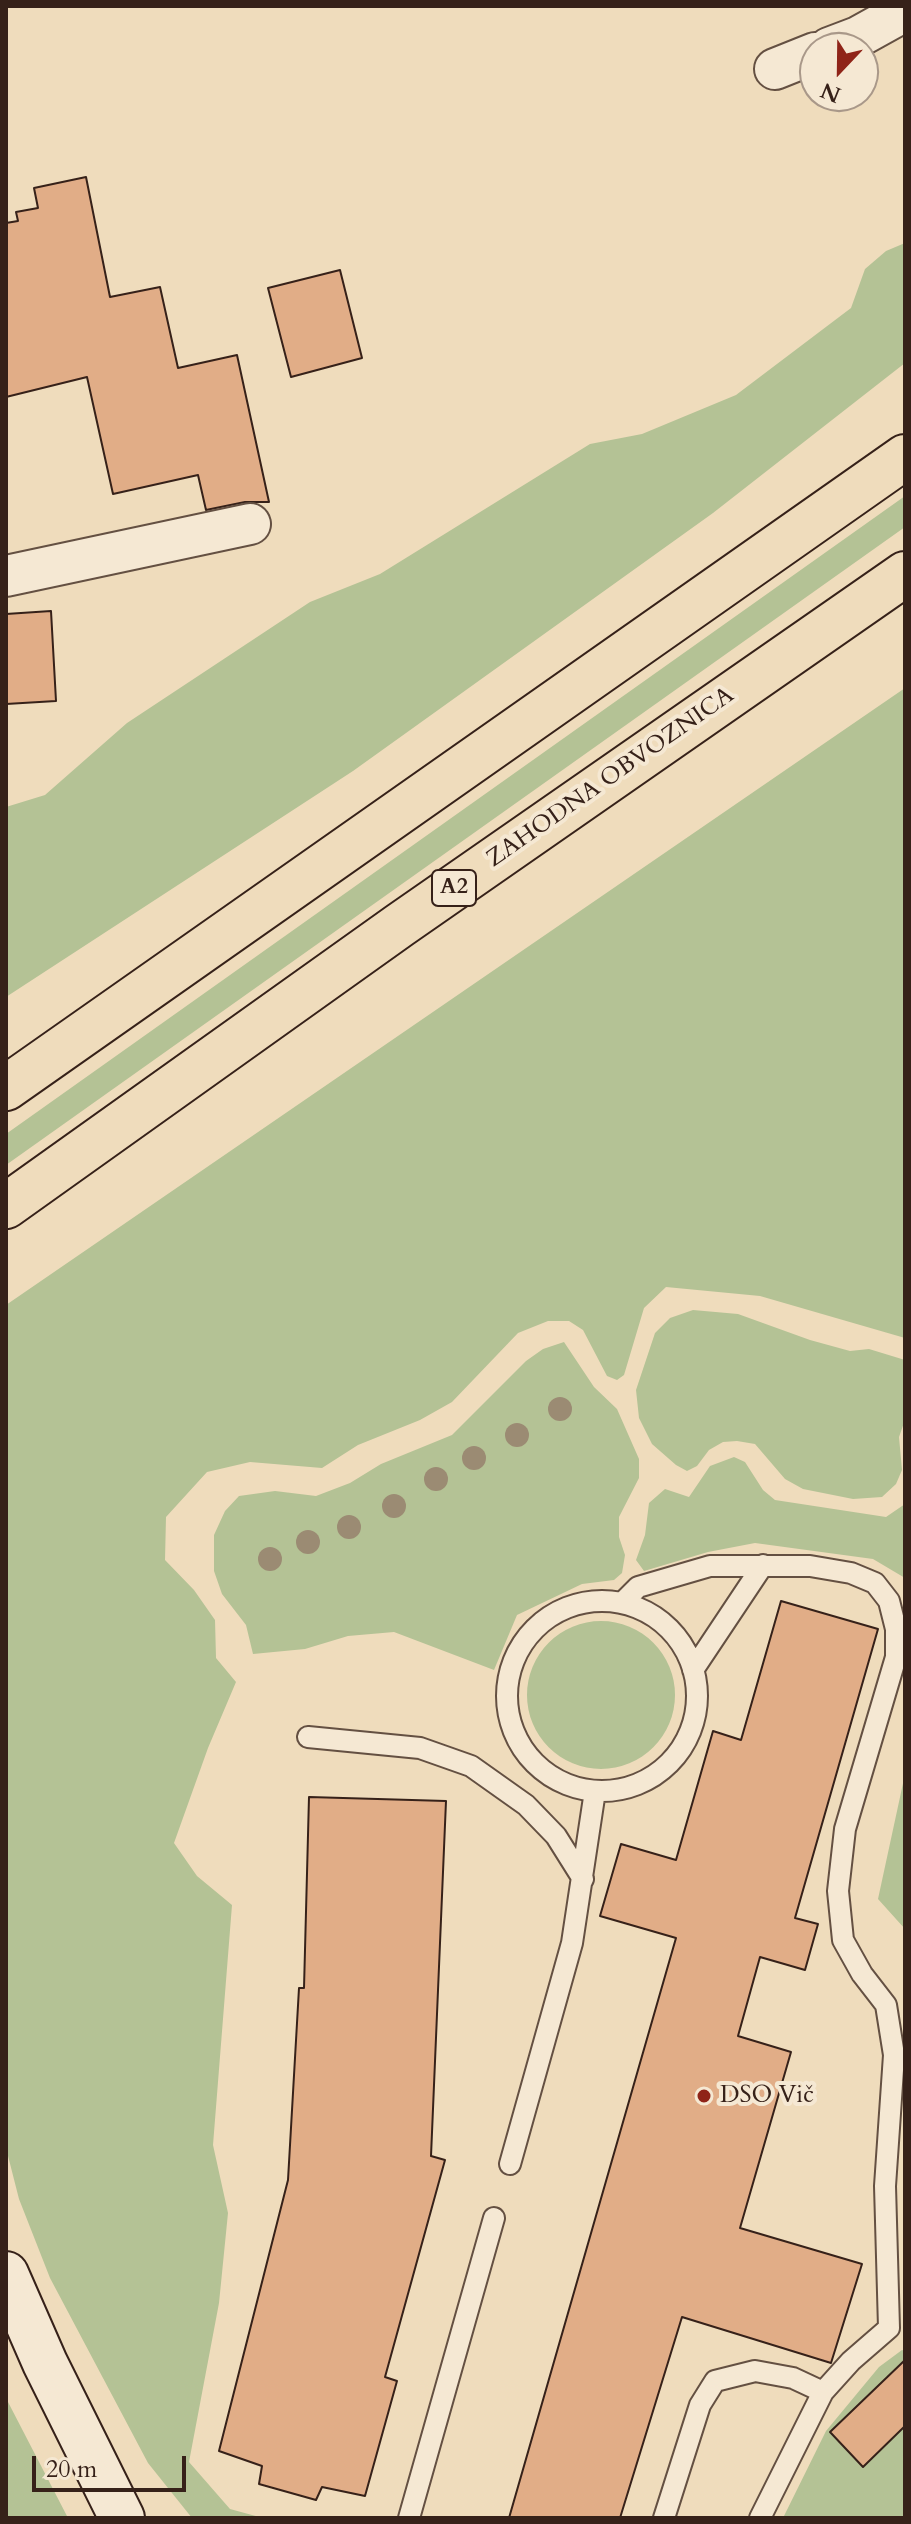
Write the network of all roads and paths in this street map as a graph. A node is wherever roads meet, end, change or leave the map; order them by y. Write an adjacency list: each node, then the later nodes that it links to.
1 (905, 11): 2 (street)
2 (867, 32)
3 (799, 59): 4 (street)
4 (775, 69)
5 (905, 457): 9 (highway)
6 (250, 524): 8 (street)
7 (905, 574): 10 (highway, ZAHODNA OBVOZNICA / A2)
8 (6, 576)
9 (6, 1088)
10 (6, 1206)
11 (763, 1565): 12 (lane); 13 (lane); 20 (lane)
12 (623, 1602): 13 (lane); 15 (lane)
13 (693, 1670): 15 (lane)
14 (308, 1737): 16 (lane)
15 (595, 1791): 16 (lane)
16 (583, 1879): 17 (lane)
17 (510, 2164)
18 (494, 2218): 22 (lane)
19 (6, 2274): 21 (street)
20 (823, 2392): 23 (lane); 24 (lane)
21 (122, 2518)
22 (409, 2518)
23 (664, 2518)
24 (760, 2518)

